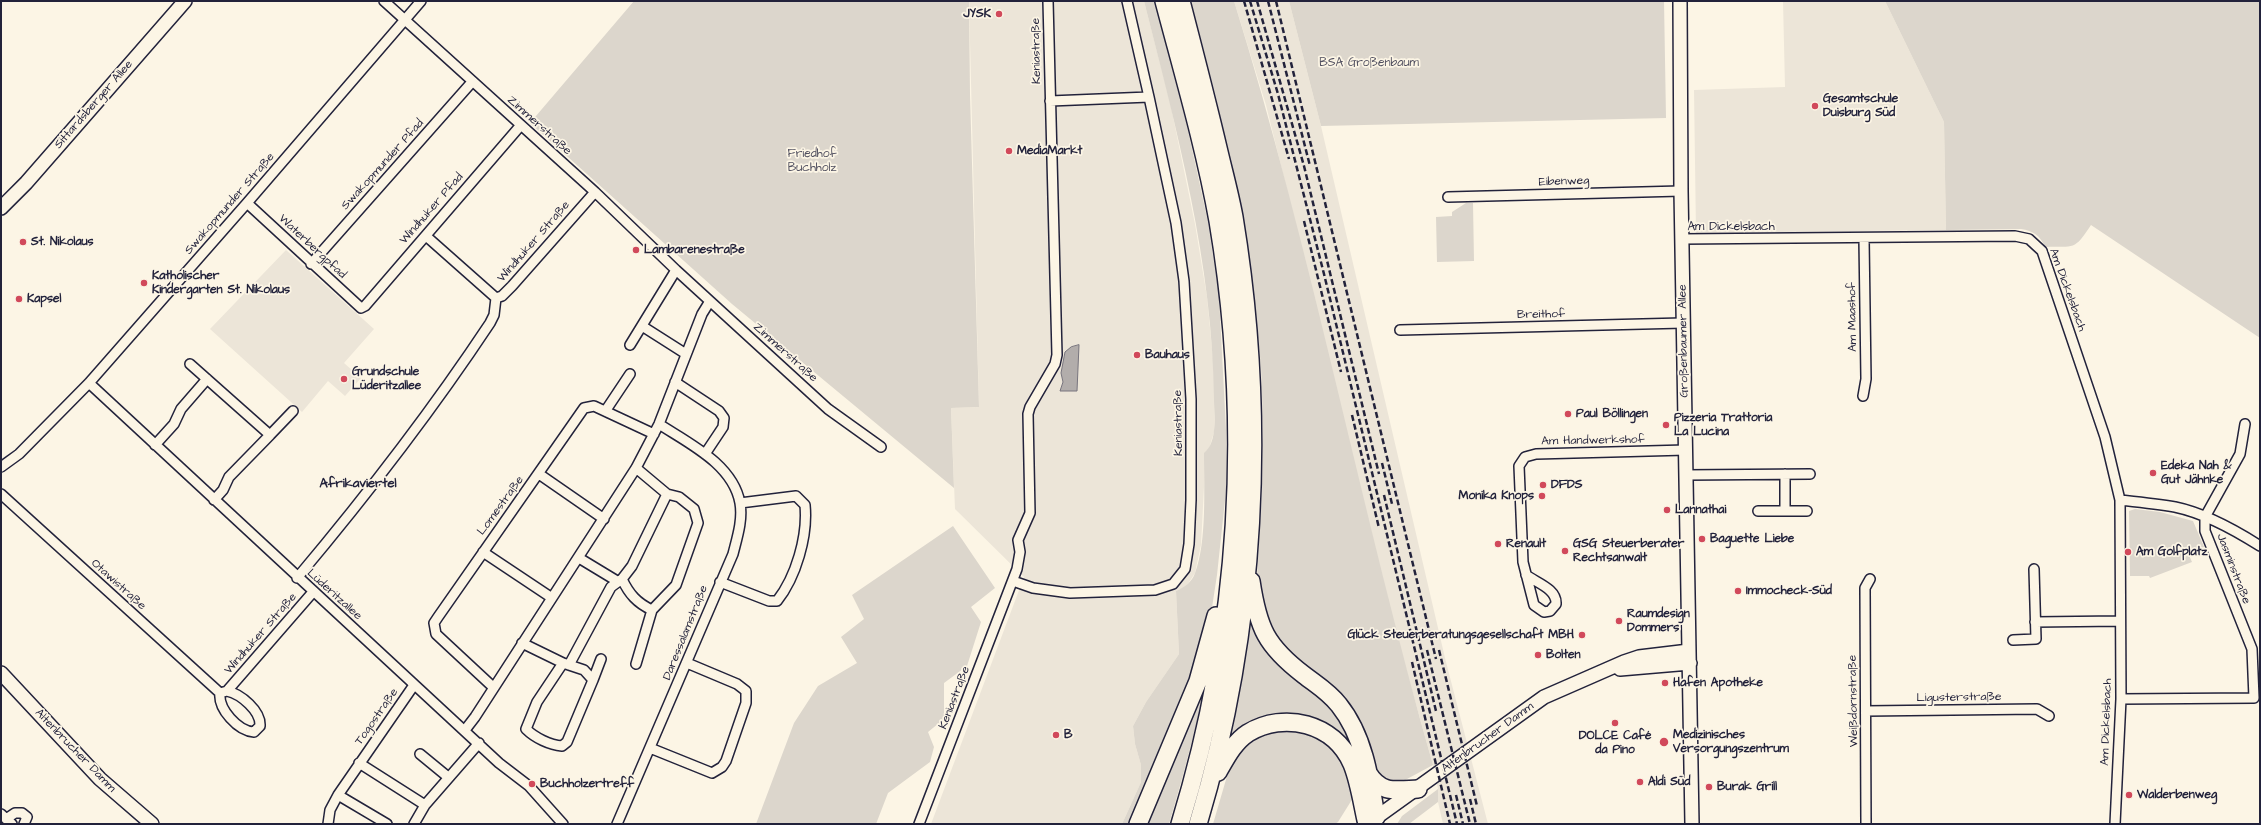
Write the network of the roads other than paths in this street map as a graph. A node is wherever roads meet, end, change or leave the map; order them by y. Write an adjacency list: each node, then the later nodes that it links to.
1 (185, 1): 18 (main road, Sittardsberger Allee)
2 (384, 1): 9 (street, Zimmerstraße)
3 (421, 1): 9 (street, Swakopmunder Straße)
4 (1048, 1): 12 (street, Keniastraße)
5 (1127, 1): 11 (street, Keniastraße)
6 (1164, 1): 64 (highway)
7 (1181, 1): 68 (highway)
8 (1680, 1): 14 (main road, Großenbaumer Allee)
9 (404, 20): 10 (street, Zimmerstraße); 17 (street, Swakopmunder Straße)
10 (472, 82): 13 (street, Zimmerstraße); 22 (street, Swakopmunder Pfad)
11 (1149, 97): 12 (street, Keniastraße); 74 (street, Keniastraße)
12 (1050, 100): 74 (street, Keniastraße)
13 (521, 125): 15 (street, Zimmerstraße); 19 (street, Windhuker Pfad)
14 (1681, 191): 16 (street, Eibenweg); 20 (main road, Großenbaumer Allee)
15 (595, 192): 23 (street, Zimmerstraße); 24 (street, Windhuker Straße)
16 (1448, 197)
17 (247, 203): 22 (street, Waterbergpfad); 36 (street, Swakopmunder Straße)
18 (2, 204)
19 (426, 236): 24 (street); 26 (street, Windhuker Pfad)
20 (1682, 239): 21 (street, Am Dickelsbach); 27 (main road, Großenbaumer Allee)
21 (1864, 239): 37 (street, Am Maashof); 57 (street, Am Dickelsbach)
22 (311, 264): 26 (street, Waterbergpfad)
23 (676, 270): 25 (street, Zimmerstraße); 28 (street)
24 (496, 298): 71 (street, Windhuker Straße)
25 (710, 301): 31 (street); 45 (street, Zimmerstraße)
26 (361, 308)
27 (1683, 324): 29 (street, Breithof); 46 (main road, Großenbaumer Allee)
28 (642, 326): 30 (street); 31 (street)
29 (1400, 330)
30 (630, 345)
31 (686, 354): 35 (street)
32 (190, 364): 34 (street)
33 (630, 374): 39 (street)
34 (207, 380): 43 (street); 44 (street)
35 (675, 382): 40 (street); 47 (street)
36 (89, 383): 44 (street, Lüderitzallee); 48 (street, Swakopmunder Straße)
37 (1863, 396)
38 (293, 410): 43 (street)
39 (606, 410): 42 (street, Lomestraße); 50 (street, Lomestraße)
40 (659, 424): 42 (street); 47 (street, Daressalamstraße)
41 (2245, 424): 62 (street)
42 (654, 434): 49 (street)
43 (270, 435): 56 (street)
44 (155, 445): 56 (street, Lüderitzallee)
45 (881, 447)
46 (1686, 450): 53 (main road, Großenbaumer Allee); 70 (street, Am Handwerkshof)
47 (705, 454): 58 (street, Daressalamstraße)
48 (1, 467)
49 (636, 468): 55 (street); 63 (street)
50 (539, 474): 63 (street, Lomestraße); 66 (street, Lomestraße)
51 (1785, 474): 52 (street); 53 (street); 59 (street)
52 (1810, 474)
53 (1686, 475): 83 (main road, Großenbaumer Allee)
54 (1, 494): 92 (street, Otawistraße)
55 (667, 494): 73 (street); 78 (street)
56 (214, 500): 71 (street, Lüderitzallee)
57 (2120, 500): 62 (street); 79 (street, Am Dickelsbach)
58 (740, 502): 75 (street, Daressalamstraße); 75 (street)
59 (1785, 511): 60 (street); 61 (street)
60 (1807, 511)
61 (1758, 512)
62 (2205, 517): 65 (street); 93 (street, Jasminstraße)
63 (604, 519): 67 (street)
64 (1236, 526): 118 (highway); 119 (highway)
65 (2260, 546)
66 (483, 552): 77 (street, Lomestraße); 91 (street, Lomestraße)
67 (579, 558): 73 (street); 77 (street)
68 (1248, 561): 102 (highway); 104 (highway)
69 (2034, 568): 80 (street)
70 (1526, 575)
71 (297, 578): 76 (street, Lüderitzallee)
72 (1870, 579): 95 (street, Weißdornstraße)
73 (619, 580): 78 (street); 86 (street)
74 (1013, 581): 117 (street, Keniastraße)
75 (720, 582): 85 (street, Daressalamstraße)
76 (313, 592): 90 (street, Lüderitzallee); 92 (street, Windhuker Straße)
77 (552, 598): 82 (street)
78 (652, 610): 87 (street)
79 (2120, 621): 80 (street); 94 (street, Am Dickelsbach)
80 (2035, 622): 81 (street)
81 (2013, 640)
82 (522, 643): 86 (street); 91 (street)
83 (1690, 657): 105 (main road, Altenbrucher Damm); 121 (main road, Großenbaumer Allee)
84 (601, 659): 89 (street)
85 (687, 663): 99 (street, Daressalamstraße); 99 (street)
86 (566, 664): 89 (street); 89 (street)
87 (636, 664)
88 (1, 673): 111 (main road, Altenbrucher Damm)
89 (593, 680)
90 (414, 685): 97 (street, Lüderitzallee); 101 (street, Togostraße)
91 (493, 687): 97 (street)
92 (223, 692): 92 (street, Windhuker Straße)
93 (2257, 698): 94 (street, Jasminstraße)
94 (2121, 699): 123 (street, Am Dickelsbach)
95 (1866, 711): 96 (street, Ligusterstraße); 122 (street, Weißdornstraße)
96 (2049, 716)
97 (465, 730): 98 (street, Lüderitzallee)
98 (479, 743): 103 (street); 115 (street, Lüderitzallee)
99 (650, 748): 116 (street, Daressalamstraße)
100 (420, 754): 103 (street)
101 (359, 763): 106 (street, Togostraße); 107 (street, Togostraße)
102 (1368, 773): 105 (highway); 109 (highway)
103 (448, 777): 107 (street)
104 (1211, 782): 109 (highway); 120 (highway)
105 (1418, 789): 109 (main road, Altenbrucher Damm)
106 (338, 795): 112 (street, Togostraße); 113 (street)
107 (425, 805): 114 (street)
108 (6, 819): 110 (street)
109 (1369, 822)
110 (24, 824)
111 (152, 824)
112 (328, 824)
113 (387, 824)
114 (414, 824)
115 (563, 824)
116 (617, 824)
117 (919, 824)
118 (1138, 824)
119 (1180, 824)
120 (1198, 824)
121 (1692, 824)
122 (1866, 824)
123 (2115, 824)

